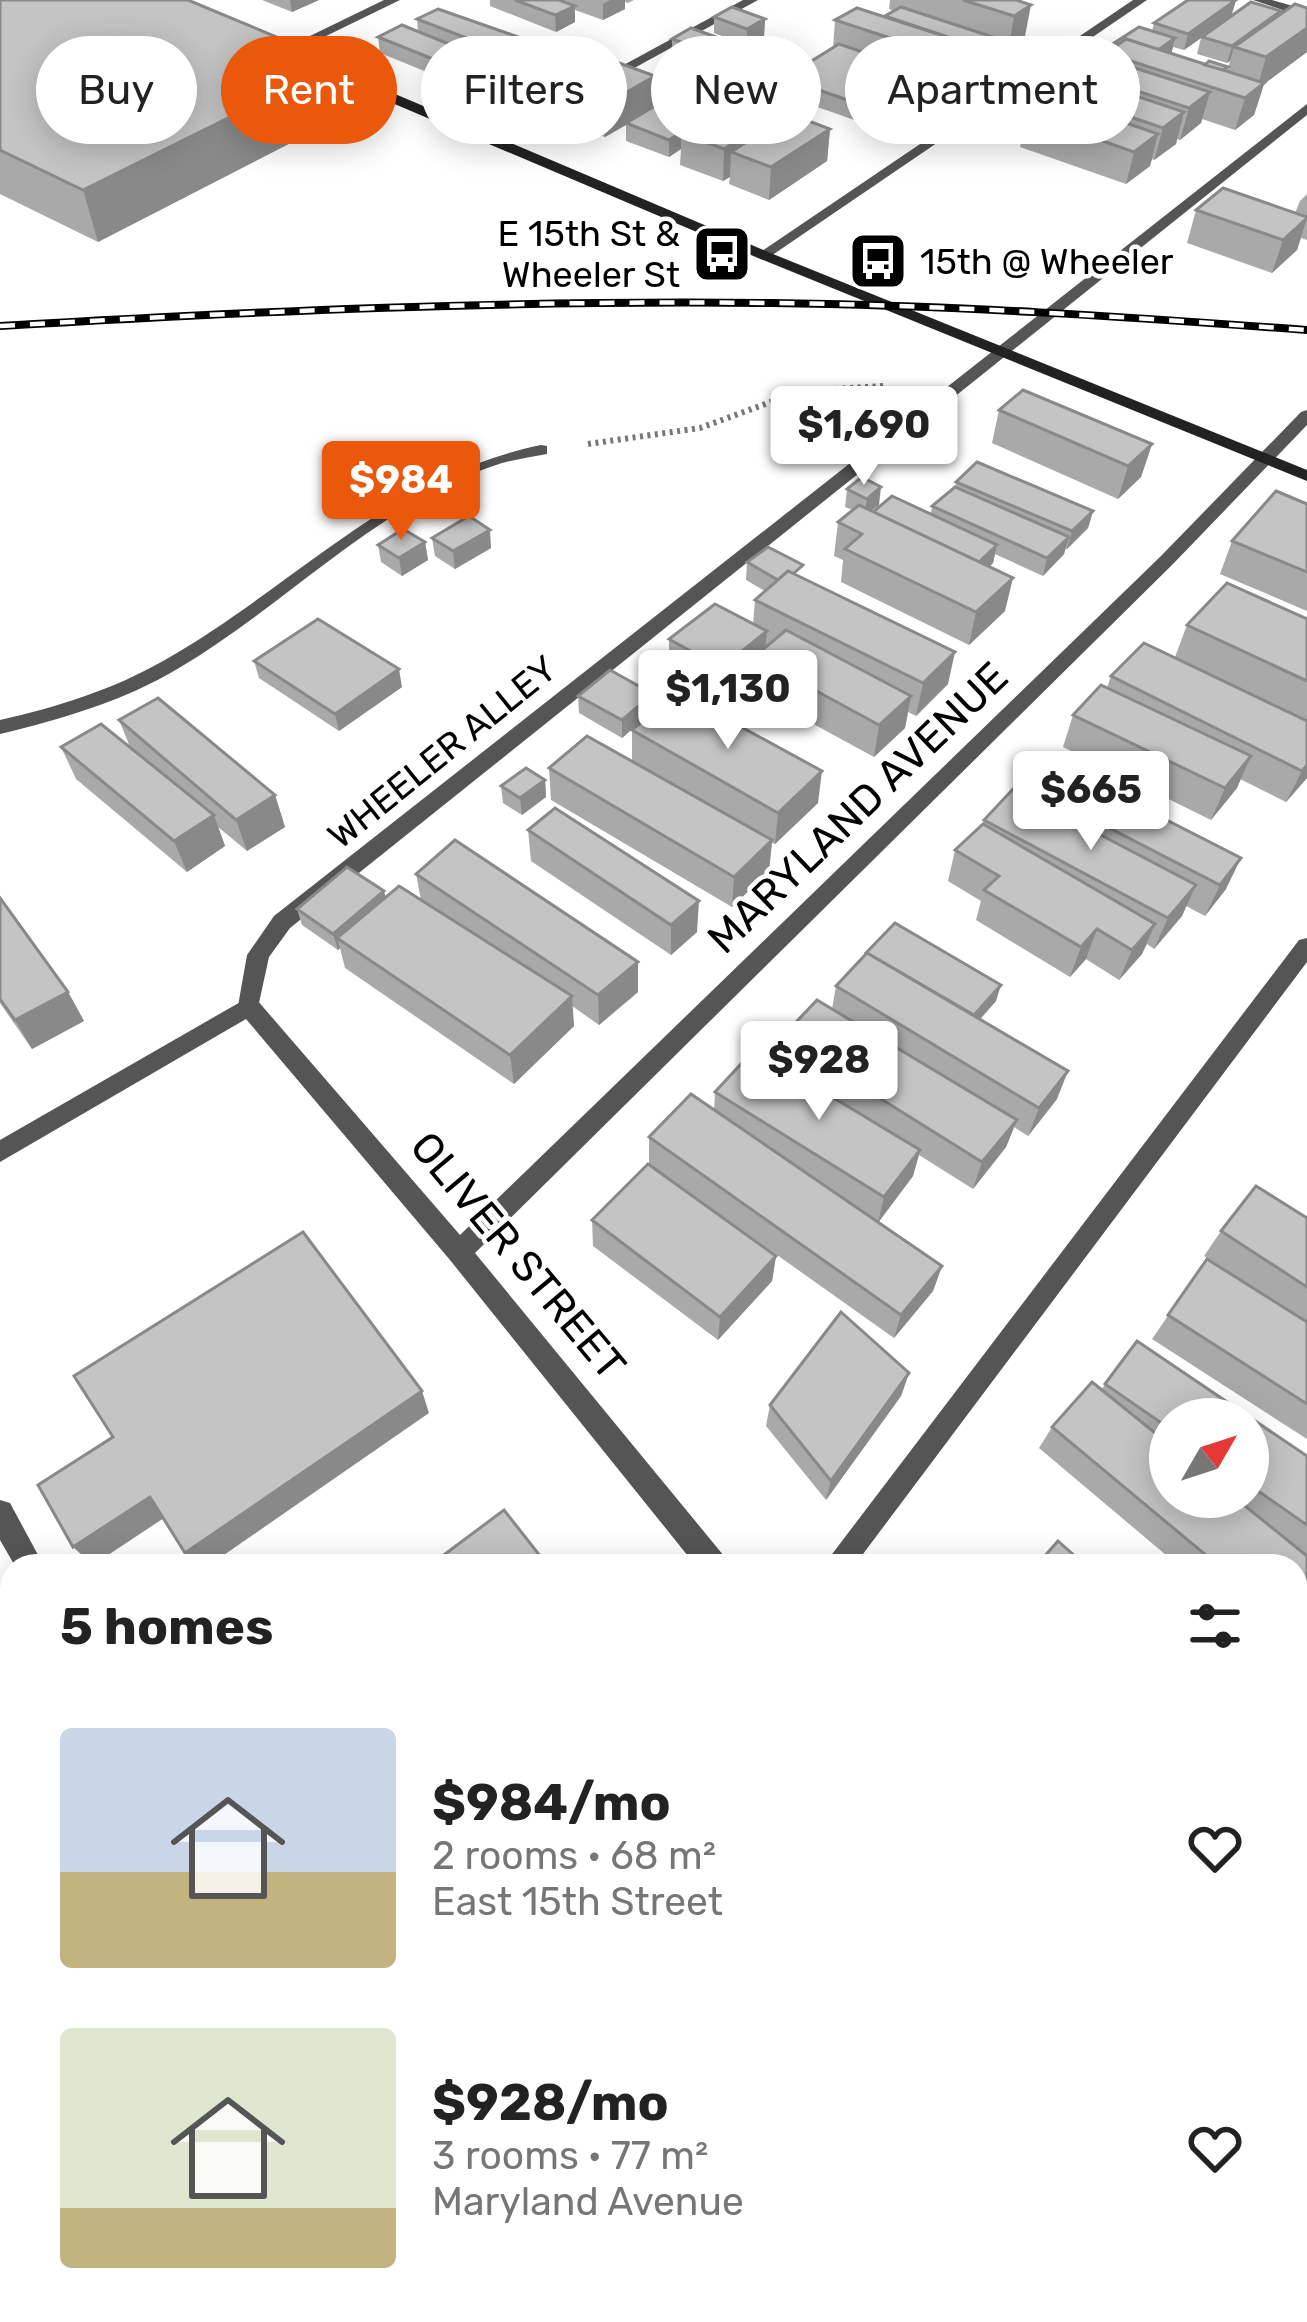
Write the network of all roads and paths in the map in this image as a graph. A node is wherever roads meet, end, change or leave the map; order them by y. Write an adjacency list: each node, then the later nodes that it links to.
1 (394, 0): 6 (street)
2 (752, 0): 7 (street)
3 (1141, 0): 10 (street)
4 (1259, 0): 5 (street)
5 (1307, 14)
6 (317, 36)
7 (627, 68)
8 (1307, 108): 11 (street, WHEELER ALLEY)
9 (502, 144): 10 (street)
10 (763, 255): 11 (street)
11 (997, 350): 12 (street, WHEELER ALLEY); 15 (street)
12 (950, 387): 14 (path); 19 (street, WHEELER ALLEY)
13 (1307, 415): 15 (street, MARYLAND AVENUE)
14 (541, 450): 17 (street)
15 (1263, 458): 16 (street); 21 (street, MARYLAND AVENUE)
16 (1307, 476)
17 (0, 727)
18 (1307, 946): 25 (street)
19 (249, 1006): 20 (street); 21 (street, OLIVER STREET)
20 (0, 1152)
21 (459, 1252): 24 (street, OLIVER STREET)
22 (0, 1513): 23 (street)
23 (23, 1554)
24 (704, 1554)
25 (846, 1554)

